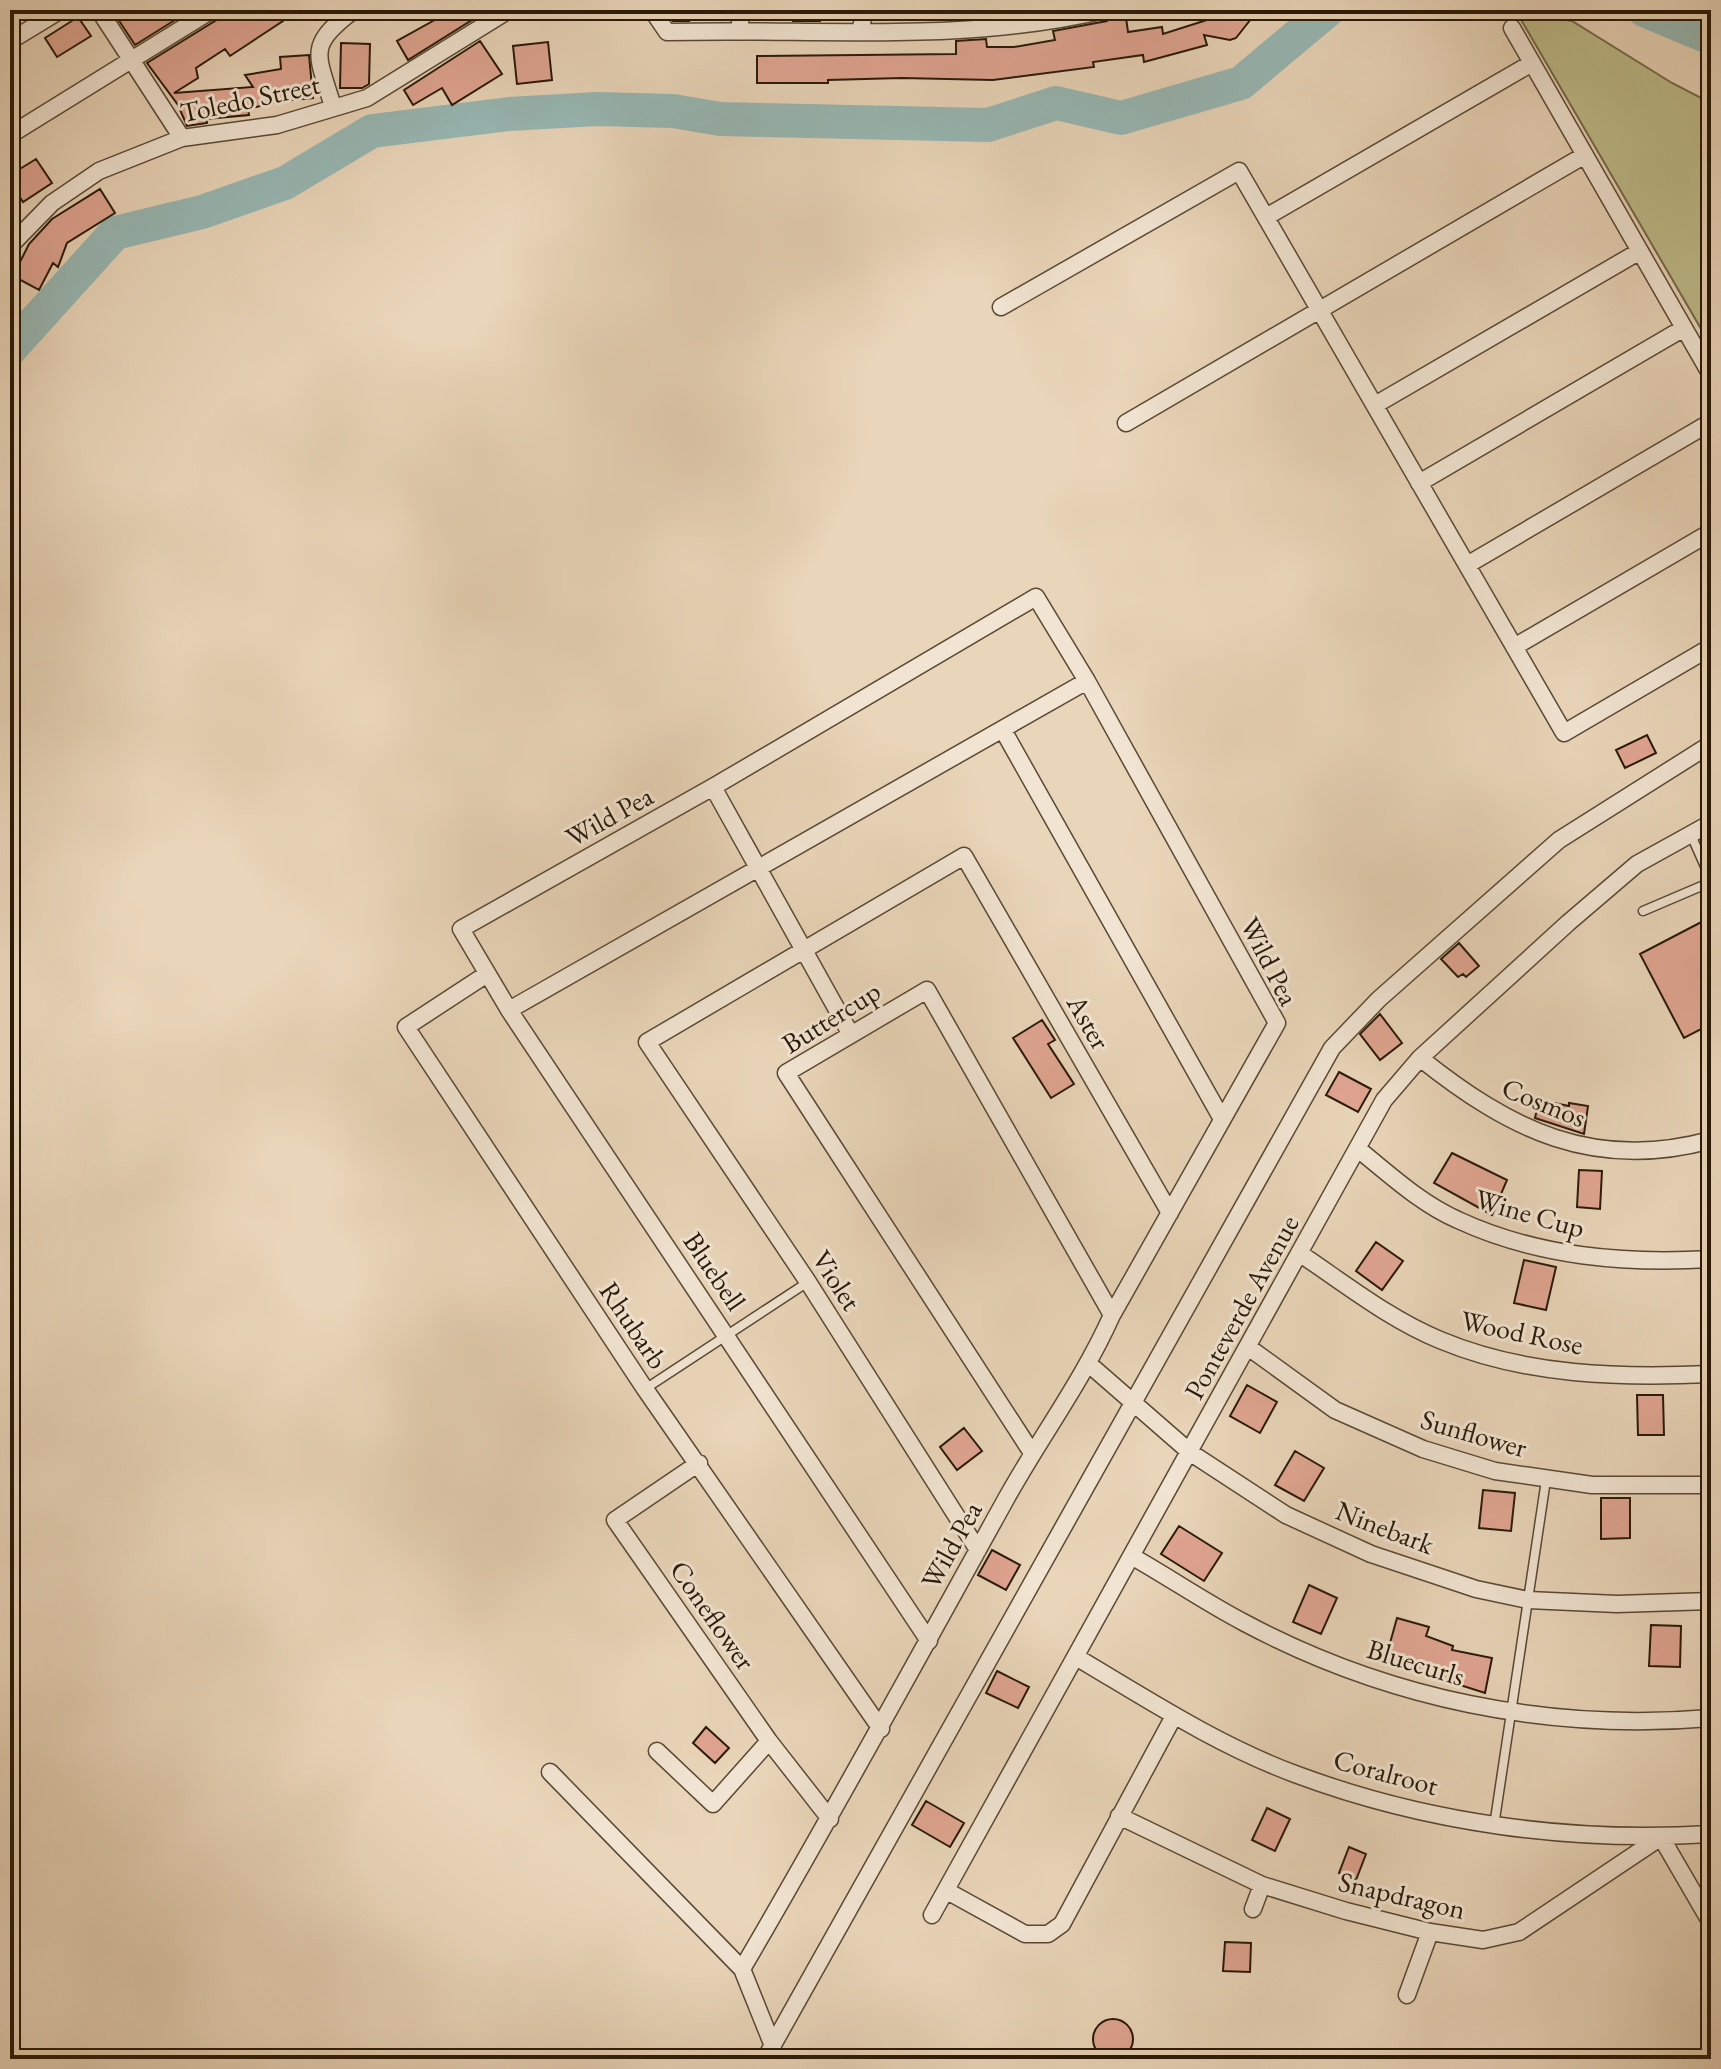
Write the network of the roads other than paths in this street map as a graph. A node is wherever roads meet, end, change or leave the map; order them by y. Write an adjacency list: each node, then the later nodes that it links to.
1 (61, 10): 14 (street)
2 (99, 10): 15 (street)
3 (212, 10): 15 (street)
4 (354, 10): 17 (street)
5 (509, 10): 17 (street, Toledo Street)
6 (652, 10): 12 (street)
7 (742, 10): 12 (street)
8 (865, 10): 13 (street)
9 (1105, 10): 10 (street)
10 (1027, 18): 13 (street)
11 (1512, 28): 16 (street)
12 (739, 30): 13 (street)
13 (860, 32)
14 (10, 41)
15 (129, 61): 18 (street); 19 (street)
16 (1532, 63): 20 (street); 21 (street)
17 (333, 107): 19 (street, Toledo Street)
18 (10, 135)
19 (182, 138): 22 (street, Toledo Street)
20 (1585, 155): 23 (street); 25 (street)
21 (1266, 217): 24 (street); 25 (street)
22 (10, 246)
23 (1640, 251): 26 (street); 28 (street)
24 (1001, 307)
25 (1320, 310): 28 (street); 30 (street)
26 (1684, 328): 27 (street); 31 (street)
27 (1711, 375)
28 (1375, 405): 31 (street)
29 (1711, 422): 33 (street)
30 (1126, 423)
31 (1419, 483): 33 (street)
32 (1711, 532): 34 (street)
33 (1467, 565): 34 (street)
34 (1514, 647): 35 (street)
35 (1711, 647)
36 (1087, 681): 37 (street); 39 (street, Wild Pea); 51 (street, Wild Pea)
37 (1003, 730): 42 (street); 51 (street)
38 (1711, 744): 64 (street)
39 (713, 787): 42 (street); 45 (street, Wild Pea)
40 (1711, 823): 41 (street, Ponteverde Avenue)
41 (1690, 834): 43 (lane); 50 (street, Ponteverde Avenue)
42 (758, 869): 46 (street); 48 (street)
43 (1711, 881): 44 (lane)
44 (1643, 911)
45 (461, 929): 47 (street, Bluebell)
46 (803, 949): 49 (street); 54 (street, Aster); 57 (street, Violet)
47 (487, 974): 48 (street, Bluebell); 63 (street, Rhubarb)
48 (509, 1010): 59 (street, Bluebell)
49 (850, 1033): 58 (street, Buttercup); 65 (street, Buttercup)
50 (1420, 1058): 52 (street, Cosmos); 53 (street, Ponteverde Avenue)
51 (1222, 1119): 54 (street, Wild Pea)
52 (1711, 1140)
53 (1358, 1149): 55 (street, Ponteverde Avenue); 56 (street, Wine Cup)
54 (1170, 1213): 58 (street, Wild Pea)
55 (1299, 1253): 60 (street, Ponteverde Avenue); 62 (street, Wood Rose)
56 (1711, 1259)
57 (808, 1282): 59 (lane); 70 (street, Violet)
58 (1112, 1315): 61 (street, Wild Pea)
59 (727, 1335): 63 (lane); 74 (street, Bluebell)
60 (1248, 1347): 66 (street, Ponteverde Avenue); 68 (street, Sunflower)
61 (1090, 1365): 64 (street, Ninebark); 65 (street, Wild Pea)
62 (1711, 1374)
63 (645, 1389): 67 (street, Rhubarb)
64 (1133, 1404): 66 (street, Ninebark); 96 (street)
65 (1032, 1453): 70 (street, Wild Pea)
66 (1191, 1453): 71 (street, Ponteverde Avenue); 72 (street, Ninebark)
67 (699, 1463): 79 (street, Rhubarb); 80 (street, Coneflower)
68 (1546, 1480): 69 (street, Sunflower); 72 (lane)
69 (1711, 1485)
70 (978, 1550): 74 (street, Wild Pea)
71 (1133, 1557): 75 (street, Ponteverde Avenue); 76 (street, Bluecurls)
72 (1528, 1600): 73 (street, Ninebark); 76 (lane)
73 (1711, 1601)
74 (929, 1641): 79 (street, Wild Pea)
75 (1076, 1657): 77 (street, Coralroot); 89 (street, Ponteverde Avenue)
76 (1511, 1713): 78 (street, Bluecurls); 85 (lane)
77 (1174, 1716): 83 (street); 85 (street, Coralroot)
78 (1711, 1718)
79 (881, 1729): 84 (street, Wild Pea)
80 (769, 1741): 81 (street); 84 (street, Coneflower)
81 (657, 1751)
82 (550, 1772): 94 (street)
83 (1119, 1816): 88 (street, Snapdragon); 89 (street)
84 (830, 1819): 94 (street, Wild Pea)
85 (1494, 1826): 87 (street, Coralroot)
86 (1711, 1834): 87 (street, Coralroot)
87 (1661, 1837): 92 (street); 93 (street, Snapdragon)
88 (1262, 1885): 90 (street); 93 (street, Snapdragon)
89 (947, 1891): 91 (street, Ponteverde Avenue)
90 (1253, 1909)
91 (932, 1915)
92 (1711, 1923)
93 (1430, 1932): 95 (street)
94 (742, 1969): 96 (street)
95 (1407, 1995)
96 (769, 2052)

